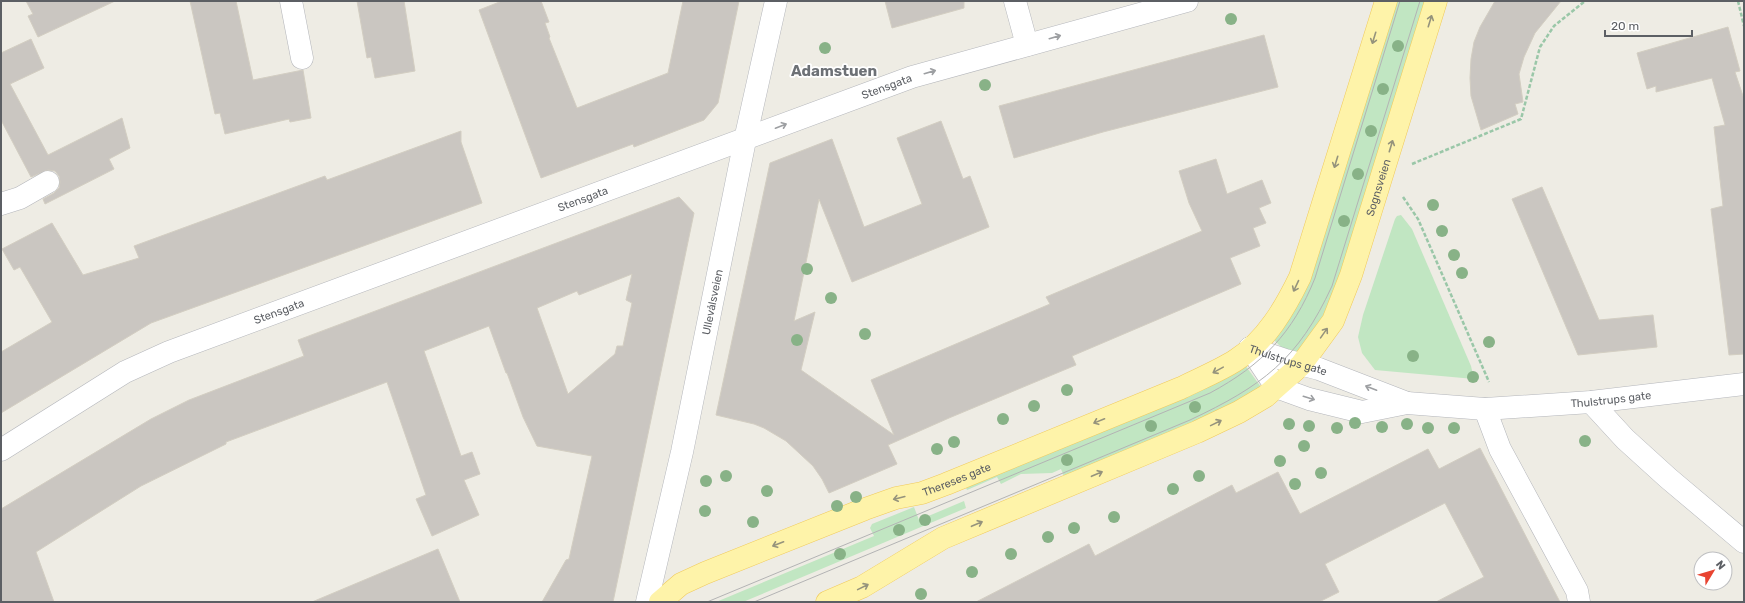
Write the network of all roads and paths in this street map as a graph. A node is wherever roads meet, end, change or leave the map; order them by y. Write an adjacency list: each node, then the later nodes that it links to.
1 (291, 1): 11 (street)
2 (776, 1): 12 (street, Ullevålsveien)
3 (1015, 1): 10 (street)
4 (1188, 1): 10 (street, Stensgata, one-way to 4)
5 (1386, 1): 16 (main road, one-way to 16)
6 (1436, 1): 17 (main road, Sognsveien, one-way to 6)
7 (1585, 1): 13 (path)
8 (1738, 1): 9 (path)
9 (1744, 26)
10 (1027, 45): 12 (street, Stensgata, one-way to 10)
11 (302, 58)
12 (745, 140): 23 (street, Stensgata); 25 (street, Ullevålsveien)
13 (1412, 164)
14 (48, 182): 15 (street)
15 (1, 204)
16 (1250, 348): 17 (street, Thulstrups gate); 19 (street, Thulstrups gate); 26 (main road, Thereses gate, one-way to 26)
17 (1301, 365): 19 (main road); 21 (street, Thulstrups gate, one-way to 17)
18 (1744, 384): 20 (street, Thulstrups gate)
19 (1276, 387): 21 (street, Thulstrups gate, one-way to 21); 27 (main road, one-way to 19)
20 (1591, 402): 22 (street, Thulstrups gate); 24 (street)
21 (1407, 403): 22 (street, Thulstrups gate)
22 (1485, 409): 28 (street)
23 (1, 450)
24 (1744, 542)
25 (647, 602)
26 (660, 602)
27 (827, 602)
28 (1579, 602)

